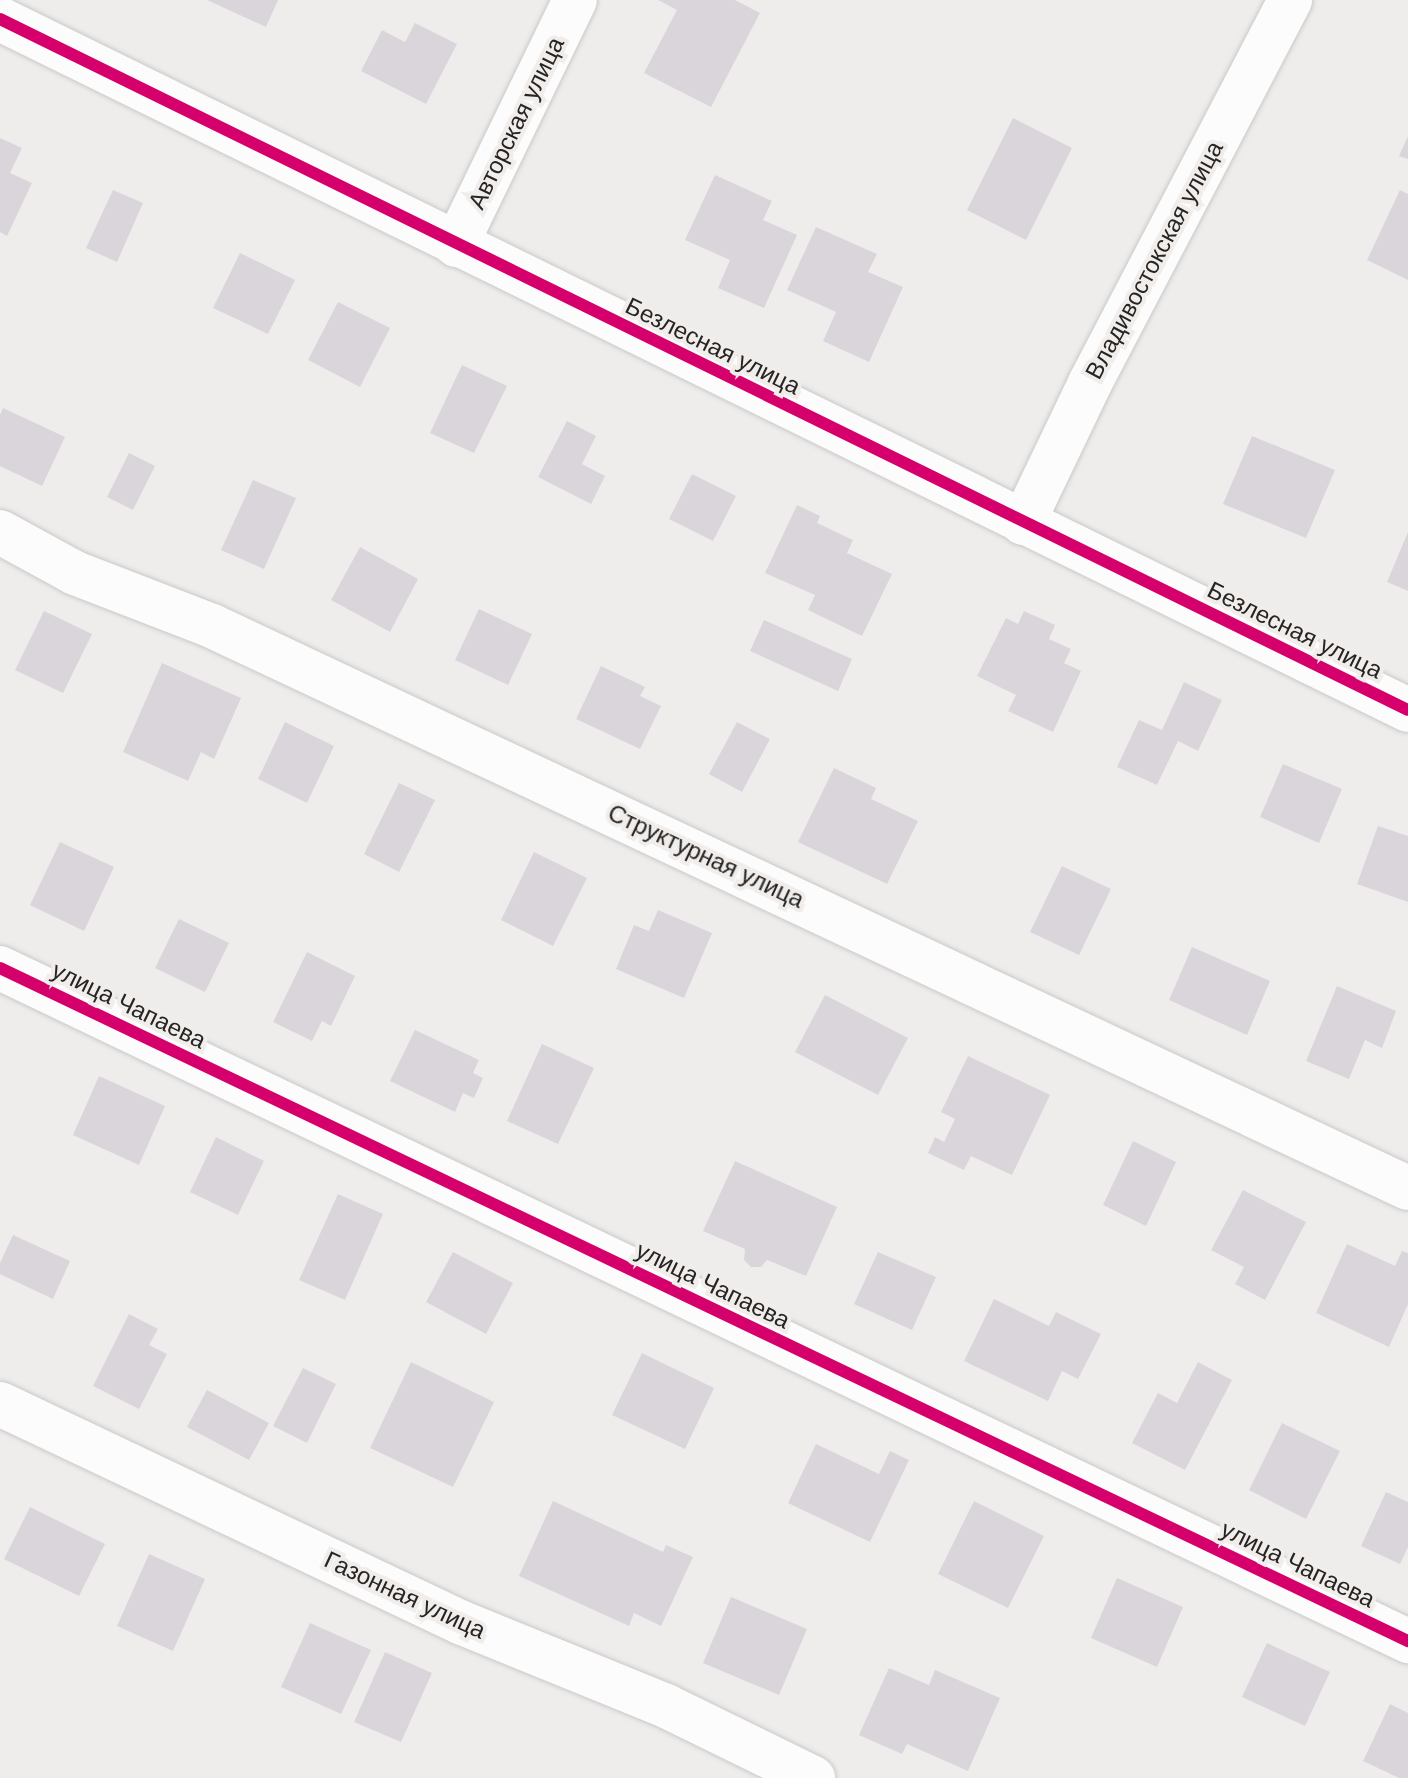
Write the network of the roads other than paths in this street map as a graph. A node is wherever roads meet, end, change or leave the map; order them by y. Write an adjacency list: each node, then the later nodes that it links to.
1 (575, 0): 4 (street, Авторская улица)
2 (1290, 0): 5 (street, Владивостокская улица)
3 (0, 19): 4 (street, Безлесная улица)
4 (456, 245): 5 (street, Безлесная улица)
5 (1023, 523): 7 (street, Безлесная улица)
6 (0, 532): 9 (street, Структурная улица)
7 (1408, 710)
8 (0, 968): 11 (street, улица Чапаева)
9 (1408, 1188)
10 (0, 1404): 12 (street, Газонная улица)
11 (1408, 1641)
12 (813, 1778)

